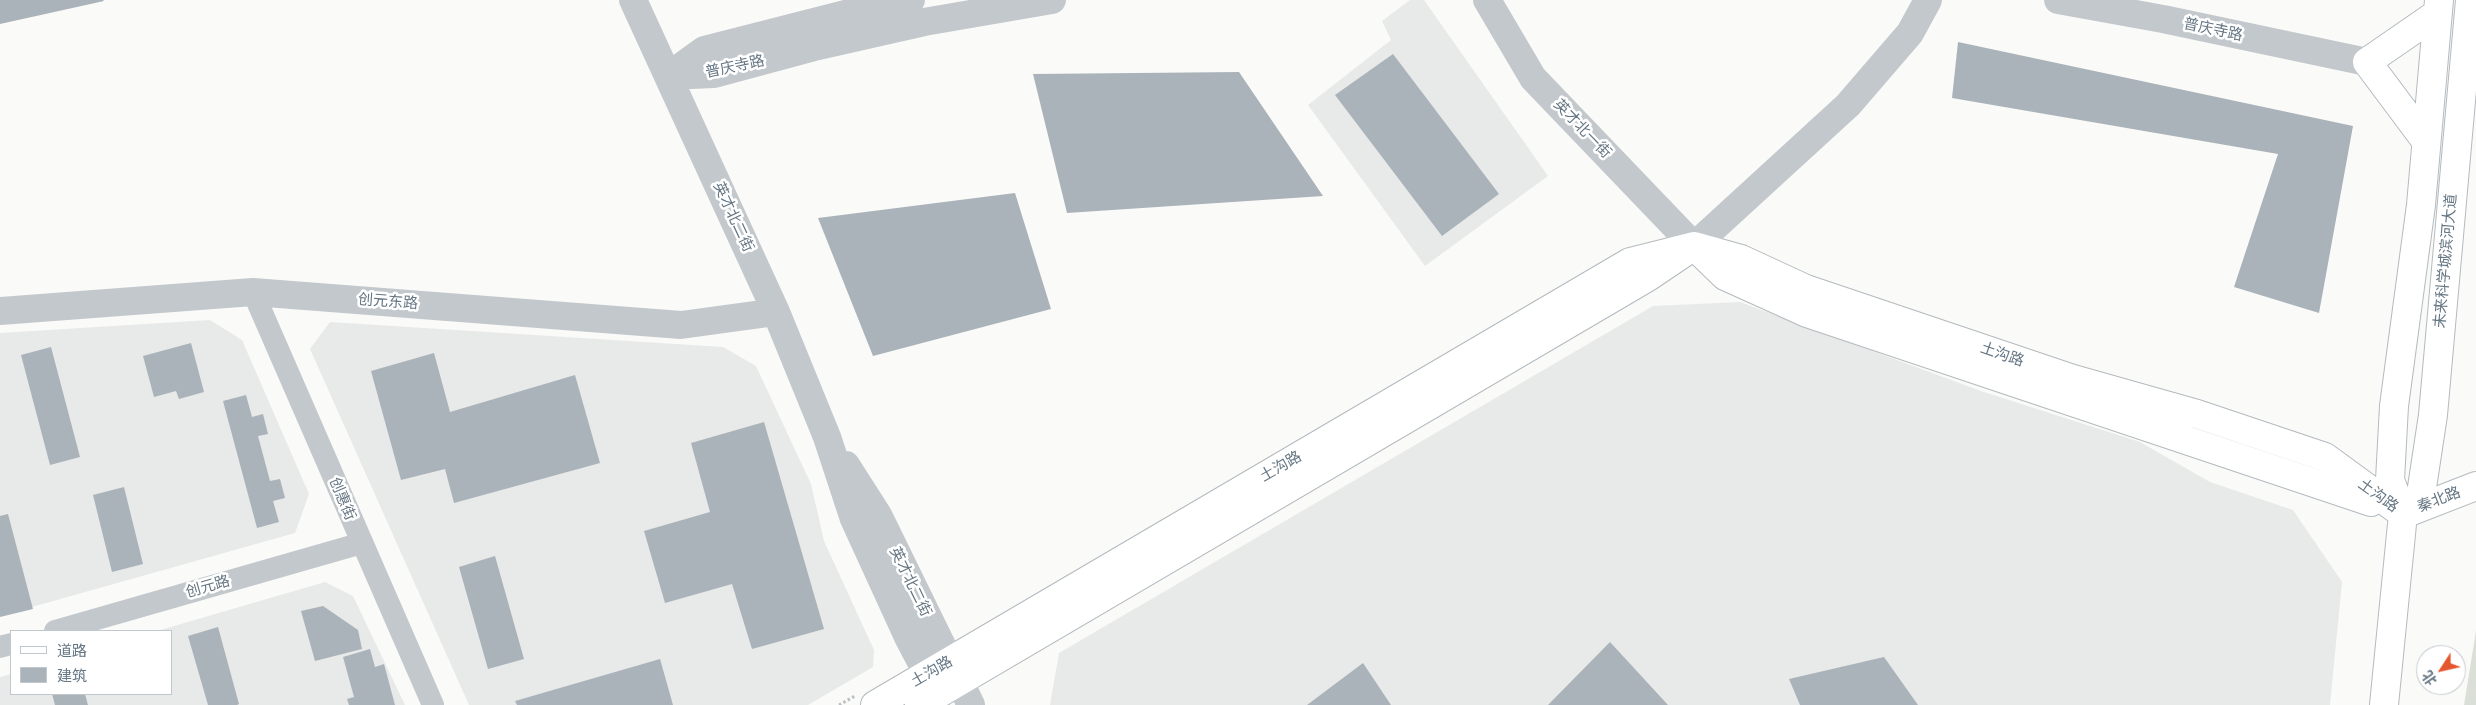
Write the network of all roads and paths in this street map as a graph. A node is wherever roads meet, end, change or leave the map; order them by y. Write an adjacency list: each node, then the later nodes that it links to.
1 (633, 0): 10 (street, 英才北二街)
2 (1052, 0): 10 (street, 普庆寺路)
3 (1487, 0): 12 (street, 英才北一街)
4 (1928, 0): 12 (street)
5 (2058, 0): 9 (street, 普庆寺路)
6 (2470, 0): 17 (main road, 未来科学城滨河大道)
7 (901, 1): 10 (street, 普庆寺路)
8 (2438, 6): 9 (main road); 11 (main road, 未来科学城滨河大道)
9 (2367, 62): 11 (main road)
10 (668, 76): 15 (street, 英才北二街)
11 (2426, 141): 17 (main road, 未来科学城滨河大道)
12 (1694, 246): 17 (main road, 土沟路); 20 (main road, 土沟路)
13 (253, 292): 14 (street, 创元东路); 15 (street, 创元东路); 18 (street, 创惠街)
14 (0, 311)
15 (776, 312): 20 (street, 英才北二街)
16 (2476, 486): 17 (main road, 秦北路)
17 (2403, 514): 23 (main road, 未来科学城滨河大道)
18 (362, 543): 19 (street, 创元路); 21 (street, 创惠街)
19 (58, 630)
20 (944, 690): 22 (main road, 土沟路)
21 (433, 705)
22 (876, 705)
23 (2384, 705)

